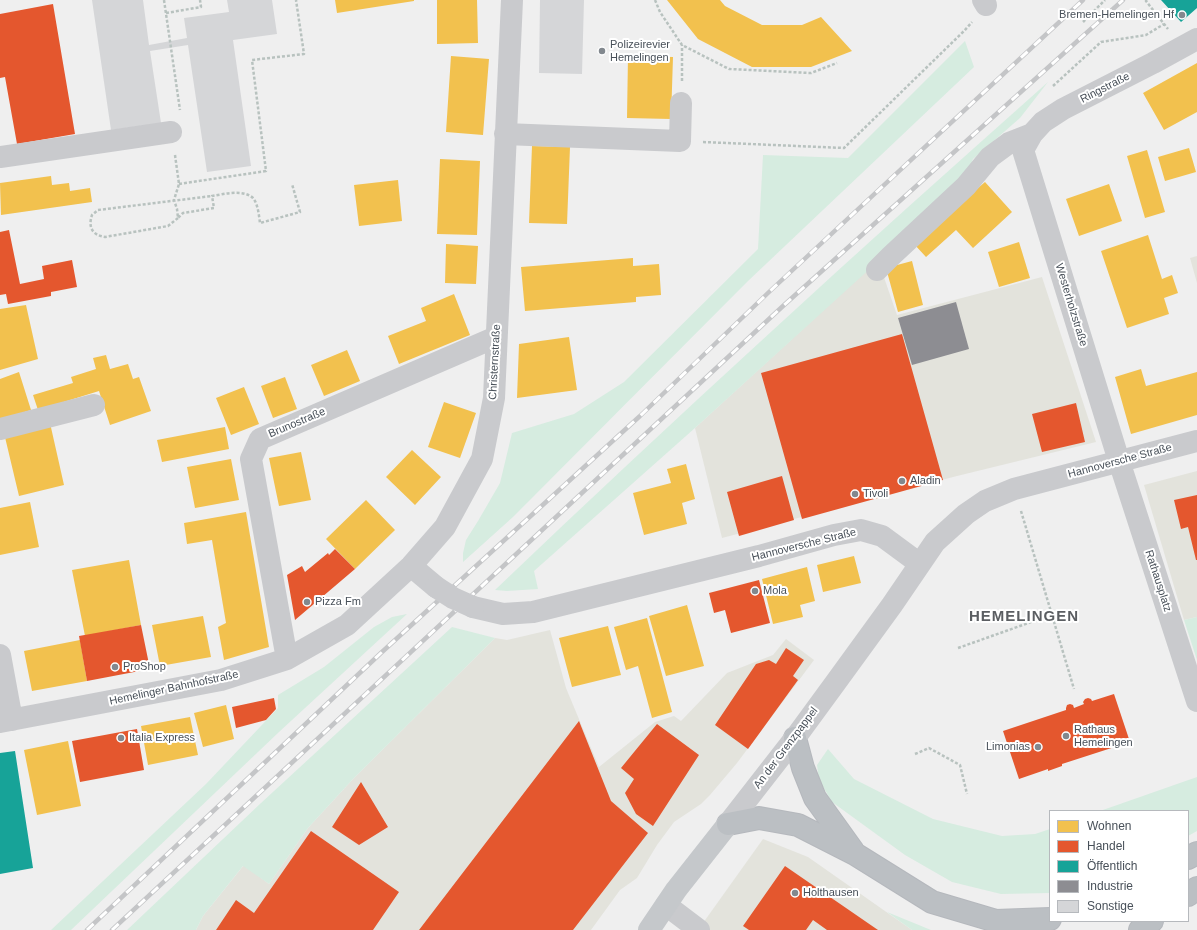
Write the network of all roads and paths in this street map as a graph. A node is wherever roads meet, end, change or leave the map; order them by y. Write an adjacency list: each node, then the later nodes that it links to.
1 (164, 0): 9 (path)
2 (200, 0): 9 (path)
3 (296, 0): 22 (path)
4 (512, 0): 18 (street, Christernstraße)
5 (655, 0): 13 (path)
6 (1105, 0): 10 (path)
7 (1147, 0): 11 (path)
8 (985, 2): 19 (path)
9 (166, 13): 17 (path)
10 (1083, 22)
11 (1164, 24): 12 (path); 15 (path)
12 (1189, 43): 20 (street, Ringstraße)
13 (682, 45): 14 (path); 16 (path)
14 (838, 63)
15 (1050, 90)
16 (681, 102): 19 (street)
17 (171, 132): 21 (street); 22 (path)
18 (505, 134): 19 (street); 28 (street, Christernstraße)
19 (680, 142)
20 (1028, 142): 27 (street); 32 (street, Westerholzstraße)
21 (0, 157)
22 (179, 184): 25 (path)
23 (292, 184): 24 (path)
24 (212, 196): 25 (path); 26 (path)
25 (174, 200): 26 (path); 26 (path)
26 (178, 218)
27 (877, 270)
28 (496, 337): 35 (street, Christernstraße); 39 (street, Brunostraße)
29 (94, 405): 30 (street)
30 (0, 429)
31 (1197, 441): 32 (street, Hannoversche Straße)
32 (1119, 461): 33 (street, Hannoversche Straße); 41 (street, Rathausplatz)
33 (1014, 489): 34 (street, Hannoversche Straße); 36 (path)
34 (920, 564): 35 (street, Hannoversche Straße, bridge); 43 (street, An der Grenzpappel)
35 (411, 566): 39 (street, Hemelinger Bahnhofstraße)
36 (1052, 615): 37 (path); 40 (path)
37 (958, 648)
38 (0, 656): 42 (street)
39 (287, 659): 42 (street, Hemelinger Bahnhofstraße)
40 (1074, 689)
41 (1197, 701)
42 (6, 721)
43 (795, 738): 46 (street, An der Grenzpappel); 47 (highway)
44 (915, 754): 45 (path)
45 (967, 794)
46 (728, 824): 47 (highway); 50 (main road, An der Grenzpappel)
47 (855, 854): 51 (highway)
48 (1197, 888): 49 (highway)
49 (1189, 894)
50 (666, 905): 53 (main road, An der Grenzpappel); 54 (street)
51 (1049, 919)
52 (1151, 922): 55 (highway)
53 (649, 930)
54 (699, 930)
55 (1140, 930)

